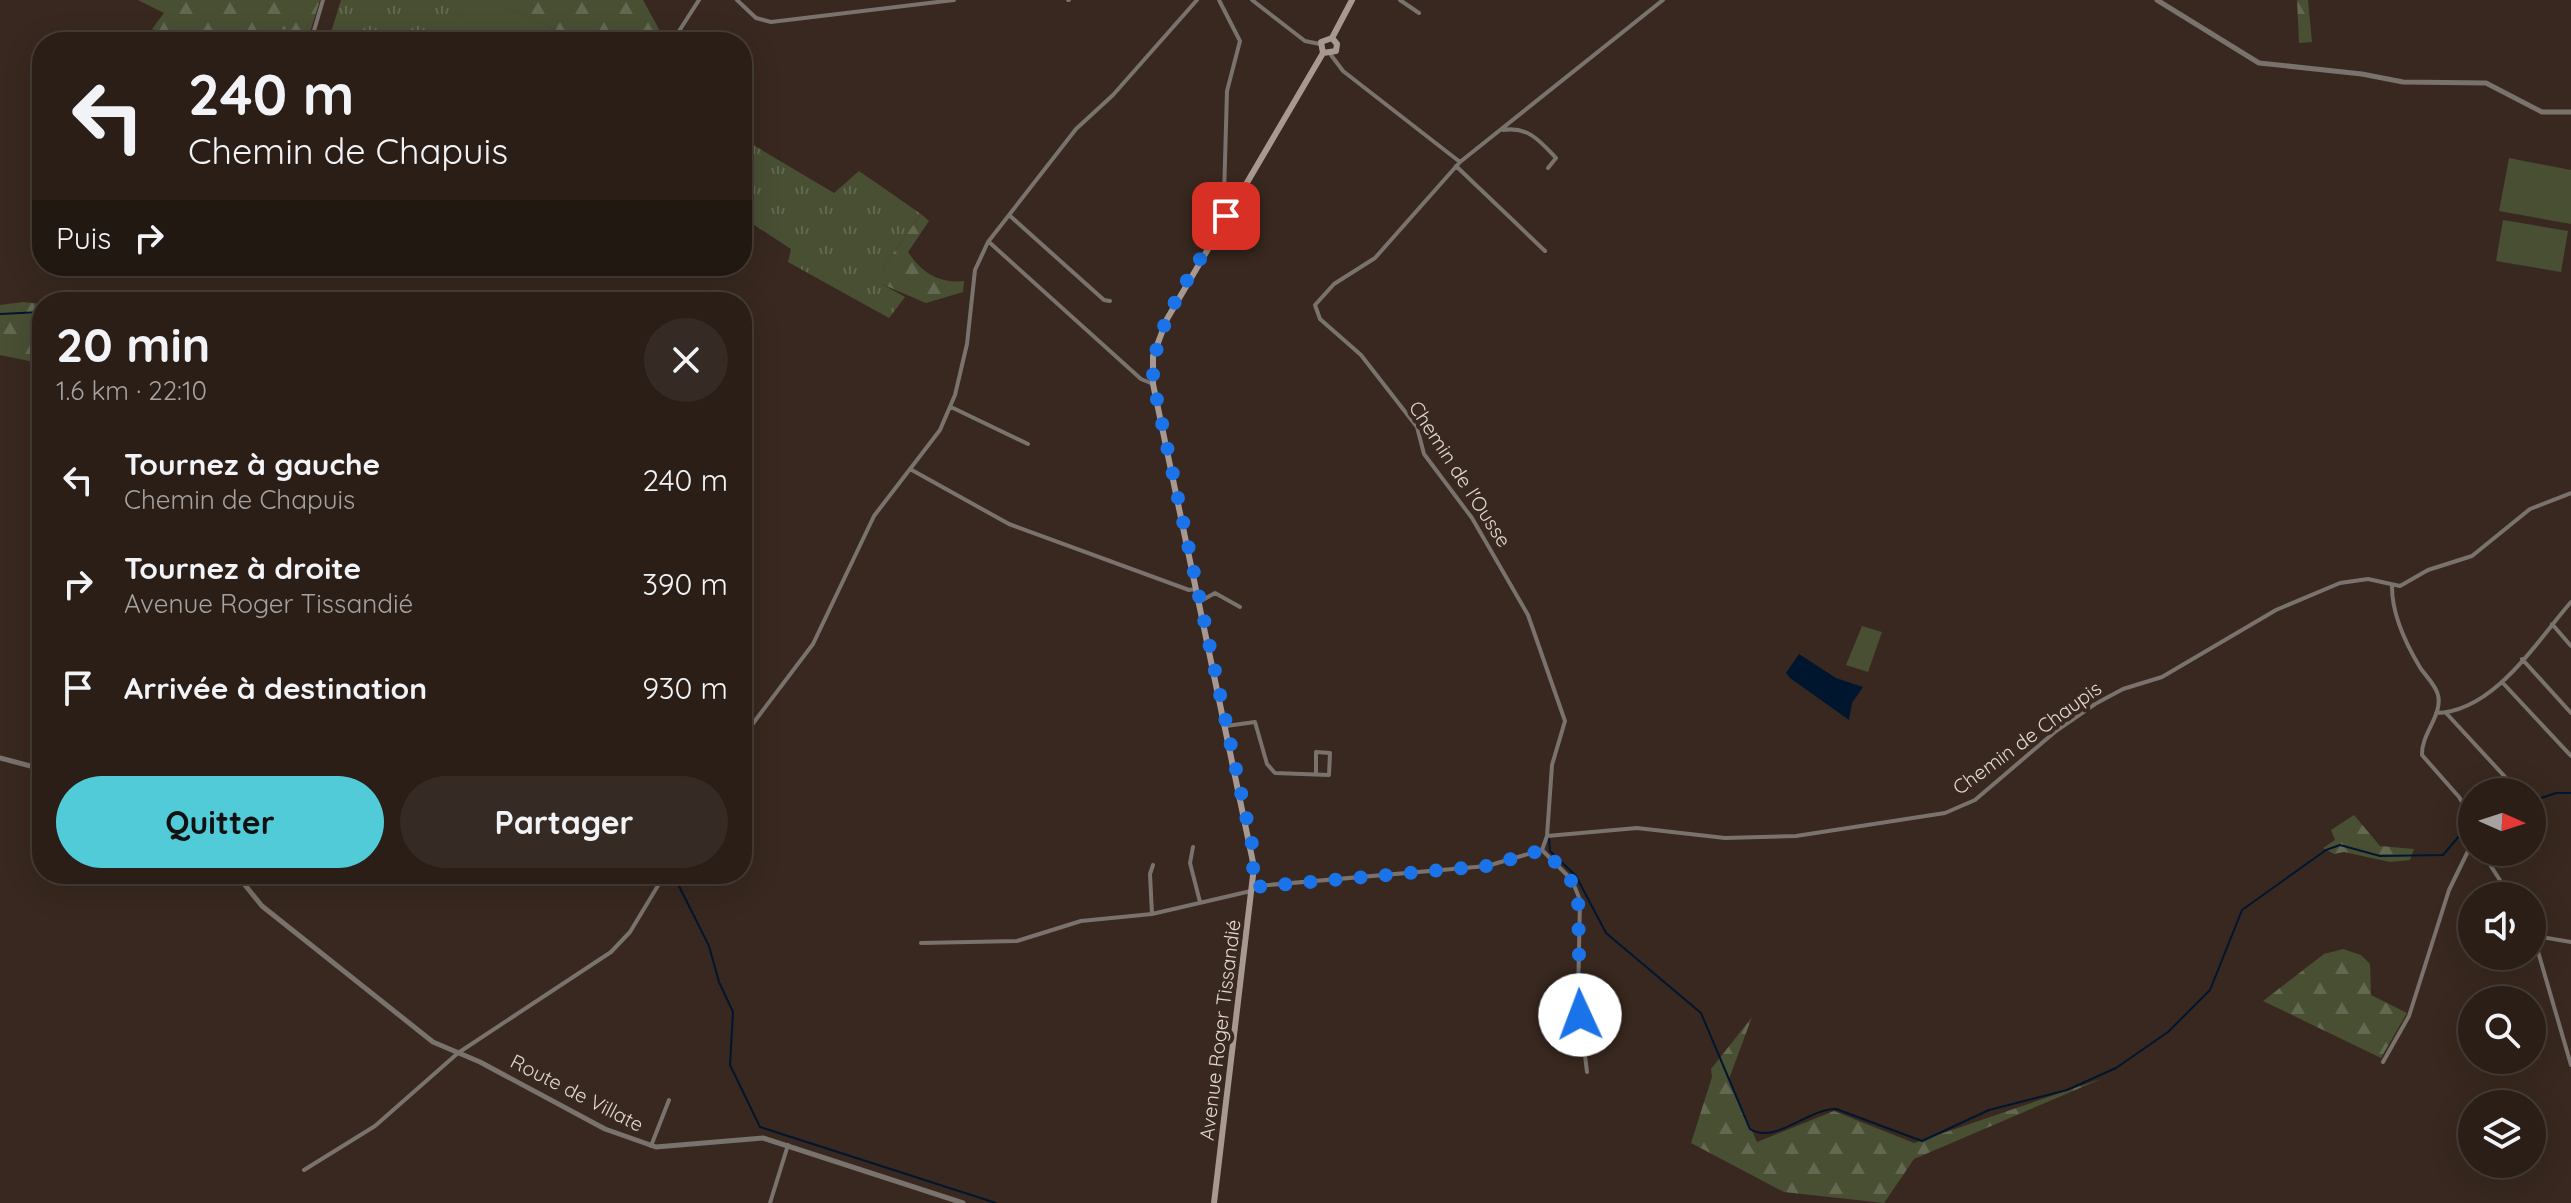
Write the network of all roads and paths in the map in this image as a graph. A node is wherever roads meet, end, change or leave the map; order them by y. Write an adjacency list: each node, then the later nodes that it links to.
1 (323, 0): 13 (street)
2 (699, 0): 14 (street)
3 (737, 0): 4 (street)
4 (954, 0)
5 (1197, 0): 23 (street)
6 (1219, 0): 22 (street)
7 (1252, 0): 16 (street)
8 (1352, 0): 15 (main road)
9 (1400, 0): 12 (street)
10 (1663, 0): 19 (street, Chemin de l'Ousse)
11 (2157, 0): 18 (street)
12 (1419, 13)
13 (314, 32)
14 (678, 32)
15 (1332, 38): 16 (main road); 17 (main road)
16 (1320, 44): 17 (main road)
17 (1327, 54): 20 (street); 27 (main road, Avenue Roger Tissandié)
18 (2571, 112)
19 (1499, 131): 20 (street, Chemin de l'Ousse); 21 (street)
20 (1458, 164): 25 (street); 52 (street, Chemin de l'Ousse)
21 (1548, 168)
22 (1224, 196)
23 (1009, 215): 24 (street); 26 (street)
24 (988, 242): 27 (street); 28 (street)
25 (1545, 251)
26 (1110, 301)
27 (1153, 384): 33 (main road, Avenue Roger Tissandié)
28 (951, 407): 29 (street); 30 (street)
29 (1028, 444)
30 (910, 469): 33 (street); 44 (street)
31 (2571, 493): 32 (street, Chemin de Chaupis)
32 (2392, 587): 41 (street); 52 (street, Chemin de Chaupis)
33 (1196, 589): 34 (main road, Avenue Roger Tissandié)
34 (1199, 602): 36 (street); 45 (main road, Avenue Roger Tissandié)
35 (2571, 602): 37 (street)
36 (1240, 607)
37 (2552, 624): 38 (street); 39 (street)
38 (2571, 646)
39 (2522, 659): 40 (street); 43 (street)
40 (2502, 682): 42 (street); 46 (street)
41 (2436, 713): 42 (street); 51 (street)
42 (2445, 713): 50 (street)
43 (2571, 713)
44 (752, 725)
45 (1226, 726): 49 (street); 59 (main road, Avenue Roger Tissandié)
46 (2571, 756)
47 (0, 758): 48 (street)
48 (32, 766)
49 (1316, 774): 49 (street)
50 (2506, 778)
51 (2458, 799)
52 (1547, 836): 54 (street, Chemin de l'Ousse)
53 (1193, 847): 60 (street)
54 (1542, 850): 59 (street); 69 (street)
55 (1153, 865): 61 (street)
56 (2461, 866): 67 (street)
57 (244, 884): 66 (street, Route de Villate)
58 (660, 884): 66 (street)
59 (1254, 887): 60 (street); 76 (main road, Avenue Roger Tissandié)
60 (1200, 902): 61 (street)
61 (1152, 914): 64 (street)
62 (2546, 937): 63 (street)
63 (2571, 942)
64 (921, 943)
65 (2542, 970): 68 (street)
66 (458, 1053): 72 (street, Route de Villate); 73 (street)
67 (2383, 1062)
68 (2571, 1065)
69 (1587, 1072)
70 (669, 1100): 72 (street)
71 (788, 1145): 72 (street, Route de Villate); 74 (street); 75 (street, Route de Villate)
72 (651, 1146)
73 (304, 1170)
74 (770, 1203)
75 (963, 1203)
76 (1214, 1203)

